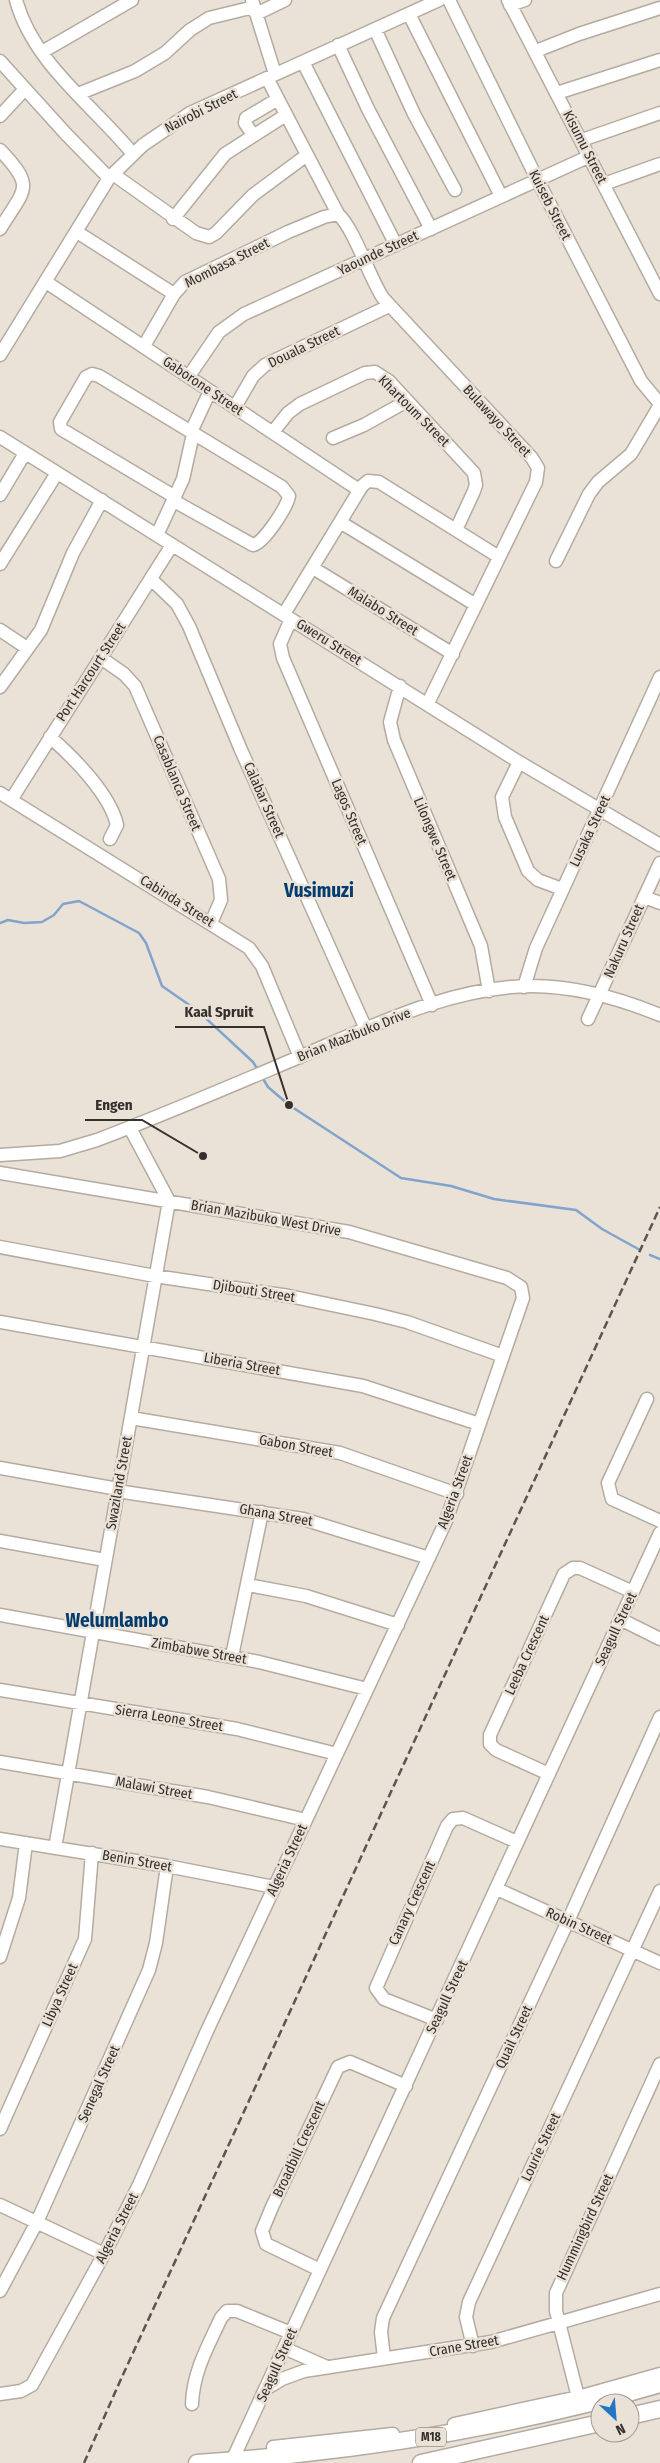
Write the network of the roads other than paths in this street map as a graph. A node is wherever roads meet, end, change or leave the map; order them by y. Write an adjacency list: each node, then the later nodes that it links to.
1 (16, 0): 14 (street)
2 (132, 0): 14 (street)
3 (285, 0): 8 (street)
4 (439, 0): 10 (street, Nairobi Street)
5 (449, 0): 34 (street, Kuiseb Street)
6 (525, 0): 7 (street)
7 (509, 3): 13 (street, Kisumu Street)
8 (254, 7): 18 (street, Bulawayo Street); 21 (street)
9 (660, 8): 13 (street)
10 (408, 14): 11 (street, Nairobi Street); 37 (street)
11 (375, 29): 12 (street, Nairobi Street); 36 (street)
12 (338, 46): 17 (street, Nairobi Street); 41 (street)
13 (536, 51): 20 (street, Kisumu Street)
14 (42, 52): 21 (street)
15 (0, 60): 19 (street)
16 (660, 60): 20 (street)
17 (303, 62): 18 (street, Nairobi Street); 43 (street)
18 (271, 76): 22 (street, Bulawayo Street); 29 (street, Nairobi Street)
19 (25, 89): 25 (street); 33 (street)
20 (557, 93): 27 (street, Kisumu Street)
21 (78, 94): 29 (street)
22 (278, 100): 24 (street, Bulawayo Street); 26 (street)
23 (660, 113): 27 (street)
24 (286, 114): 26 (street); 30 (street, Bulawayo Street)
25 (0, 116)
26 (253, 135): 39 (street)
27 (582, 140): 31 (street, Kisumu Street)
28 (0, 150): 40 (street)
29 (133, 154): 33 (street, Nairobi Street)
30 (307, 154): 38 (street, Bulawayo Street); 39 (street)
31 (590, 156): 34 (street, Yaounde Street); 35 (street, Kisumu Street)
32 (659, 169): 35 (street)
33 (111, 176): 39 (street); 42 (street, Nairobi Street)
34 (537, 179): 37 (street, Yaounde Street); 54 (street, Kuiseb Street)
35 (604, 184): 47 (street, Kisumu Street)
36 (455, 190)
37 (501, 196): 41 (street, Yaounde Street)
38 (338, 214): 44 (street, Bulawayo Street); 46 (street, Mombasa Street)
39 (174, 219)
40 (0, 229)
41 (431, 229): 43 (street, Yaounde Street)
42 (77, 232): 45 (street, Nairobi Street); 46 (street)
43 (396, 245): 44 (street, Yaounde Street)
44 (362, 260): 48 (street, Bulawayo Street); 51 (street, Yaounde Street)
45 (46, 282): 49 (street, Gaborone Street); 50 (street, Nairobi Street)
46 (174, 294): 49 (street, Mombasa Street)
47 (660, 294)
48 (389, 306): 55 (street, Douala Street); 70 (street, Bulawayo Street)
49 (144, 346): 51 (street, Gaborone Street)
50 (0, 355)
51 (189, 376): 52 (street, Gaborone Street)
52 (210, 391): 55 (street, Gaborone Street); 57 (street)
53 (407, 401): 56 (street, Khartoum Street); 59 (street); 67 (street, Khartoum Street)
54 (660, 405): 71 (street)
55 (235, 407): 56 (street, Gaborone Street)
56 (273, 432): 62 (street, Gaborone Street)
57 (192, 433): 64 (street); 64 (street); 64 (street)
58 (0, 436): 60 (street, Gweru Street)
59 (333, 438)
60 (25, 452): 61 (street, Gweru Street); 63 (street)
61 (57, 473): 65 (street, Gweru Street); 72 (street)
62 (359, 490): 66 (street, Lagos Street); 67 (street)
63 (0, 495)
64 (174, 499): 68 (street)
65 (102, 500): 68 (street, Gweru Street); 78 (street)
66 (340, 522): 73 (street, Lagos Street); 75 (street)
67 (456, 530): 70 (street)
68 (158, 535): 69 (street, Gweru Street)
69 (172, 545): 74 (street, Port Harcourt Street); 76 (street, Gweru Street)
70 (499, 557): 75 (street, Bulawayo Street)
71 (556, 561)
72 (0, 564)
73 (313, 568): 76 (street, Lagos Street); 79 (street, Malabo Street)
74 (151, 579): 80 (street, Port Harcourt Street); 103 (street, Calabar Street)
75 (476, 606): 79 (street, Bulawayo Street)
76 (288, 616): 82 (street, Gweru Street); 100 (street, Lagos Street)
77 (0, 630): 78 (street)
78 (28, 648): 83 (street)
79 (453, 654): 84 (street, Bulawayo Street)
80 (101, 658): 85 (street, Port Harcourt Street); 96 (street, Casablanca Street)
81 (660, 677): 89 (street, Lusaka Street)
82 (400, 686): 84 (street, Gweru Street); 98 (street, Lilongwe Street)
83 (0, 687)
84 (428, 703): 86 (street, Gweru Street)
85 (50, 736): 88 (street, Port Harcourt Street); 90 (street)
86 (519, 762): 89 (street, Gweru Street); 93 (street)
87 (0, 793): 88 (street, Cabinda Street)
88 (11, 800): 96 (street, Cabinda Street)
89 (600, 810): 91 (street, Gweru Street); 93 (street, Lusaka Street)
90 (110, 839)
91 (660, 845)
92 (660, 863): 94 (street, Nakuru Street)
93 (562, 888): 97 (street, Lusaka Street)
94 (644, 897): 95 (street); 99 (street, Nakuru Street)
95 (660, 903)
96 (211, 923): 104 (street, Cabinda Street)
97 (524, 987): 98 (street, Brian Mazibuko Drive); 99 (street, Brian Mazibuko Drive)
98 (488, 991): 100 (street, Brian Mazibuko Drive)
99 (599, 996): 101 (street, Brian Mazibuko Drive); 102 (street, Nakuru Street)
100 (432, 1004): 103 (street, Brian Mazibuko Drive)
101 (660, 1015)
102 (588, 1020)
103 (366, 1029): 104 (street, Brian Mazibuko Drive)
104 (300, 1056): 105 (street, Brian Mazibuko Drive)
105 (130, 1128): 106 (street, Brian Mazibuko Drive); 108 (street)
106 (0, 1155)
107 (0, 1172): 108 (street, Brian Mazibuko West Drive)
108 (169, 1201): 110 (street, Swaziland Street); 111 (street, Brian Mazibuko West Drive)
109 (0, 1247): 110 (street, Djibouti Street)
110 (155, 1276): 113 (street, Swaziland Street); 114 (street, Djibouti Street)
111 (523, 1291): 114 (street, Algeria Street)
112 (0, 1322): 113 (street, Liberia Street)
113 (142, 1347): 116 (street, Swaziland Street); 117 (street, Liberia Street)
114 (503, 1356): 117 (street, Algeria Street)
115 (647, 1399): 122 (street)
116 (131, 1418): 119 (street, Swaziland Street); 120 (street, Gabon Street)
117 (479, 1424): 120 (street, Algeria Street)
118 (0, 1468): 119 (street, Ghana Street)
119 (118, 1490): 121 (street, Ghana Street); 127 (street, Swaziland Street)
120 (456, 1494): 126 (street, Algeria Street)
121 (262, 1512): 126 (street, Ghana Street); 128 (street)
122 (660, 1521)
123 (660, 1533): 125 (street, Seagull Street)
124 (0, 1541): 127 (street)
125 (656, 1554): 129 (street, Seagull Street)
126 (429, 1558): 132 (street, Algeria Street)
127 (106, 1560): 133 (street, Swaziland Street)
128 (248, 1585): 132 (street); 135 (street)
129 (633, 1592): 131 (street, Seagull Street); 143 (street, Leeba Crescent)
130 (0, 1615): 133 (street, Zimbabwe Street)
131 (620, 1619): 134 (street); 143 (street, Seagull Street)
132 (398, 1625): 136 (street, Algeria Street)
133 (94, 1631): 135 (street, Zimbabwe Street); 138 (street, Swaziland Street)
134 (660, 1639)
135 (232, 1656): 136 (street, Zimbabwe Street)
136 (367, 1689): 140 (street, Algeria Street)
137 (0, 1690): 138 (street, Sierra Leone Street)
138 (81, 1704): 140 (street, Sierra Leone Street); 142 (street, Swaziland Street)
139 (660, 1717): 154 (street, Quail Street)
140 (336, 1754): 144 (street, Algeria Street)
141 (0, 1762): 142 (street, Malawi Street)
142 (69, 1774): 144 (street, Malawi Street); 148 (street, Swaziland Street)
143 (549, 1774): 146 (street, Seagull Street)
144 (306, 1820): 151 (street, Algeria Street)
145 (0, 1839): 147 (street, Benin Street)
146 (517, 1842): 152 (street, Seagull Street); 158 (street, Canary Crescent)
147 (26, 1843): 148 (street, Benin Street); 156 (street)
148 (56, 1848): 149 (street, Benin Street)
149 (92, 1853): 150 (street, Benin Street); 161 (street, Libya Street)
150 (167, 1866): 151 (street, Benin Street); 163 (street, Senegal Street)
151 (274, 1887): 164 (street, Algeria Street)
152 (497, 1889): 154 (street, Robin Street); 158 (street, Seagull Street)
153 (660, 1891): 155 (street, Lourie Street)
154 (568, 1921): 155 (street, Robin Street); 172 (street, Quail Street)
155 (633, 1950): 157 (street, Robin Street); 170 (street, Lourie Street)
156 (0, 1957)
157 (660, 1963)
158 (437, 2020): 160 (street, Seagull Street)
159 (660, 2064): 168 (street, Hummingbird Street)
160 (406, 2086): 165 (street, Seagull Street); 165 (street, Broadbill Crescent)
161 (0, 2128)
162 (0, 2206): 163 (street)
163 (37, 2222): 164 (street); 166 (street, Senegal Street)
164 (104, 2254): 177 (street, Algeria Street)
165 (320, 2270): 169 (street, Seagull Street)
166 (0, 2291)
167 (660, 2294): 168 (street, Crane Street)
168 (559, 2324): 170 (street, Crane Street); 178 (street, Hummingbird Street)
169 (291, 2333): 171 (street, Seagull Street); 179 (street)
170 (473, 2346): 172 (street, Crane Street)
171 (284, 2348): 173 (street); 176 (street, Seagull Street)
172 (384, 2358): 173 (street, Crane Street)
173 (328, 2367): 176 (street, Crane Street)
174 (660, 2374): 178 (street)
175 (660, 2384): 184 (main road, M18)
176 (267, 2388): 184 (street, Seagull Street)
177 (0, 2394)
178 (578, 2396): 183 (street)
179 (192, 2404)
180 (660, 2409): 181 (main road)
181 (640, 2414)
182 (590, 2425): 186 (main road, M18)
183 (273, 2447)
184 (232, 2462): 185 (main road, M18)
185 (196, 2463)
186 (421, 2463)

